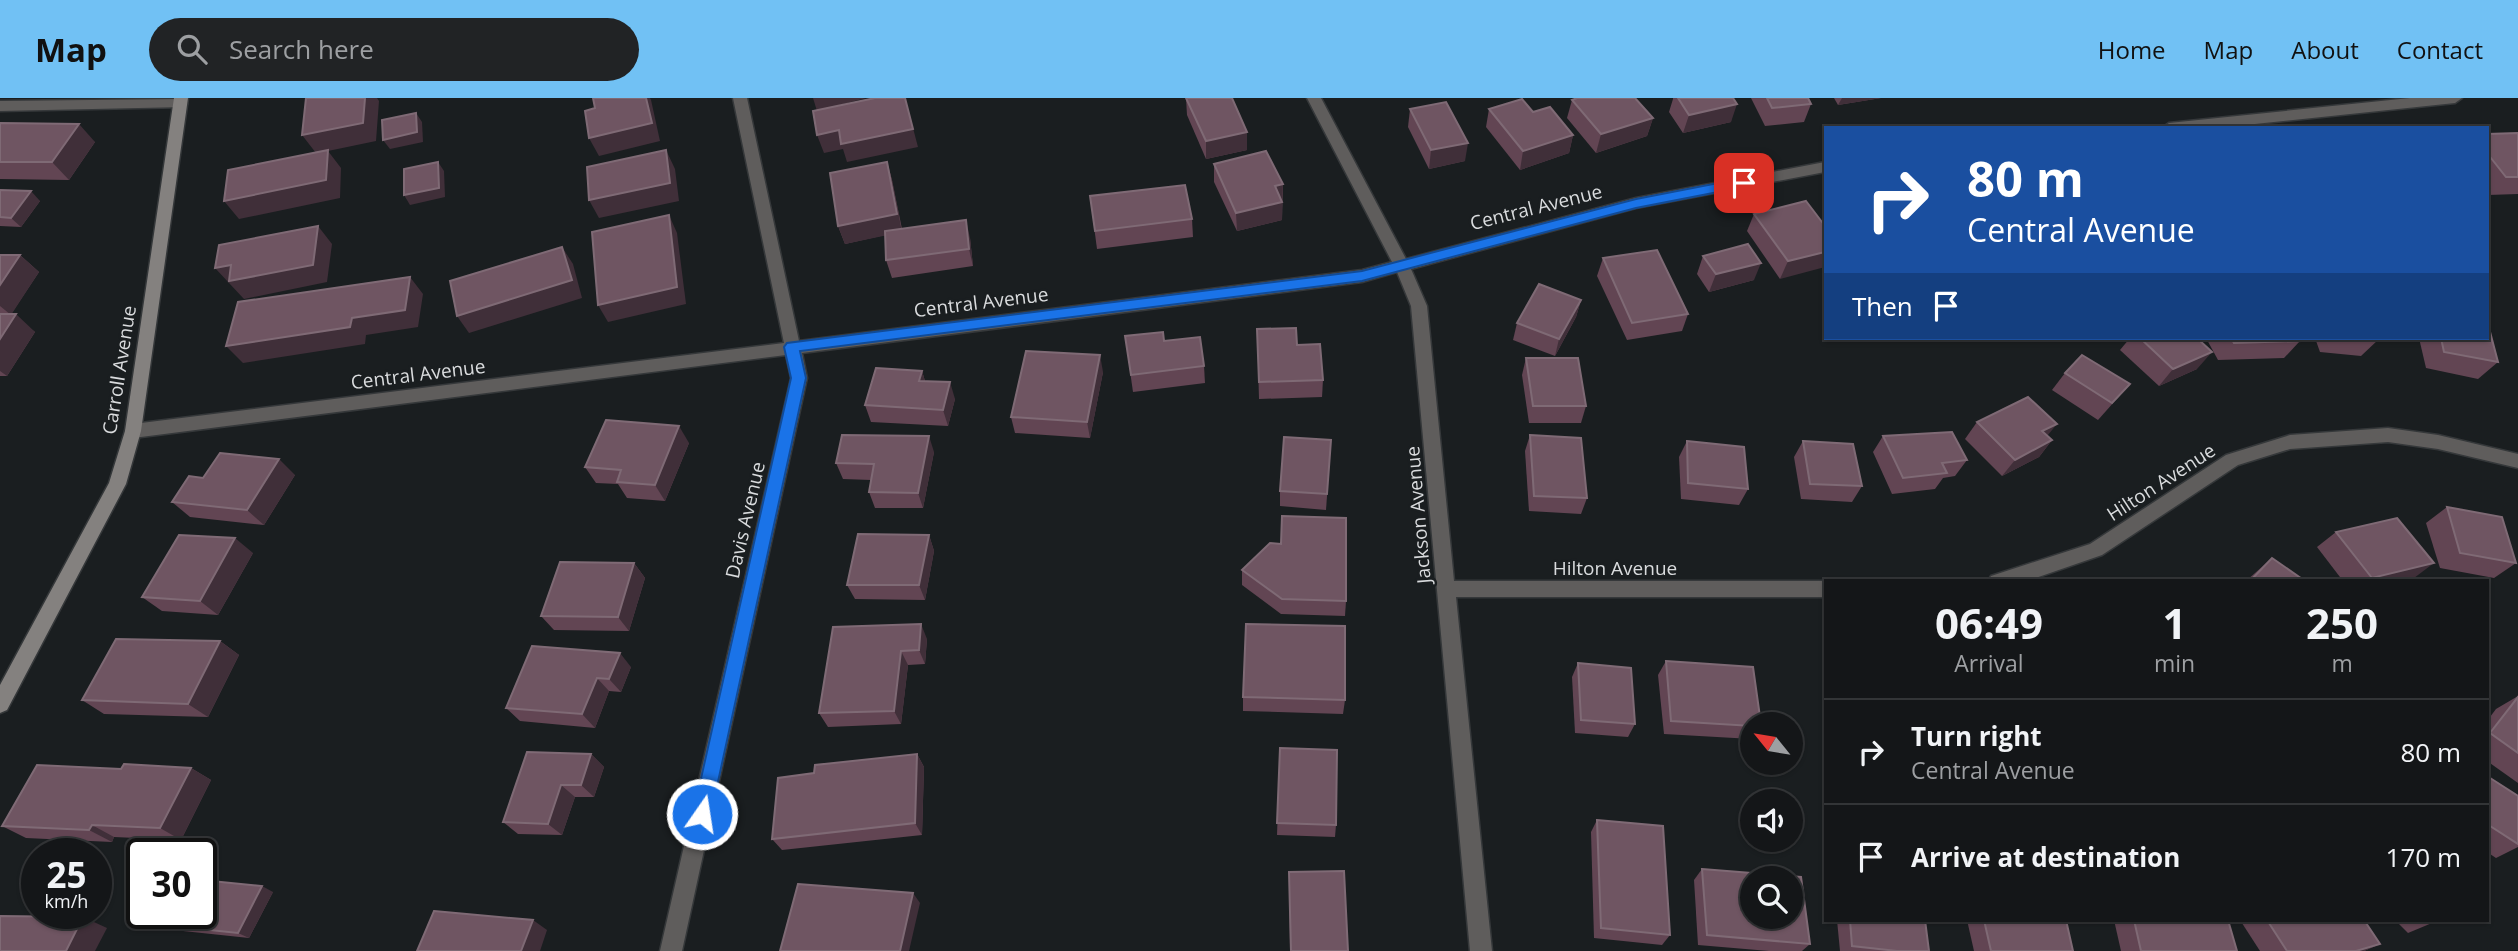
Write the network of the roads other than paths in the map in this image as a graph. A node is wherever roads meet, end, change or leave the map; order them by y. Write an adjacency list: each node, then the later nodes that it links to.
1 (740, 98): 9 (street, Davis Avenue)
2 (1314, 98): 8 (street, Jackson Avenue)
3 (2455, 98): 6 (street)
4 (181, 101): 5 (street); 10 (main road, Carroll Avenue)
5 (0, 106)
6 (2188, 126)
7 (1824, 167): 8 (street, Central Avenue)
8 (1401, 264): 9 (street, Central Avenue); 13 (street, Jackson Avenue)
9 (792, 347): 10 (street, Central Avenue); 16 (street, Davis Avenue)
10 (133, 432): 15 (main road, Carroll Avenue)
11 (2518, 461): 12 (street, Hilton Avenue)
12 (2010, 579)
13 (1446, 589): 14 (street, Hilton Avenue); 17 (street, Jackson Avenue)
14 (1824, 589)
15 (0, 704)
16 (671, 951)
17 (1480, 951)

